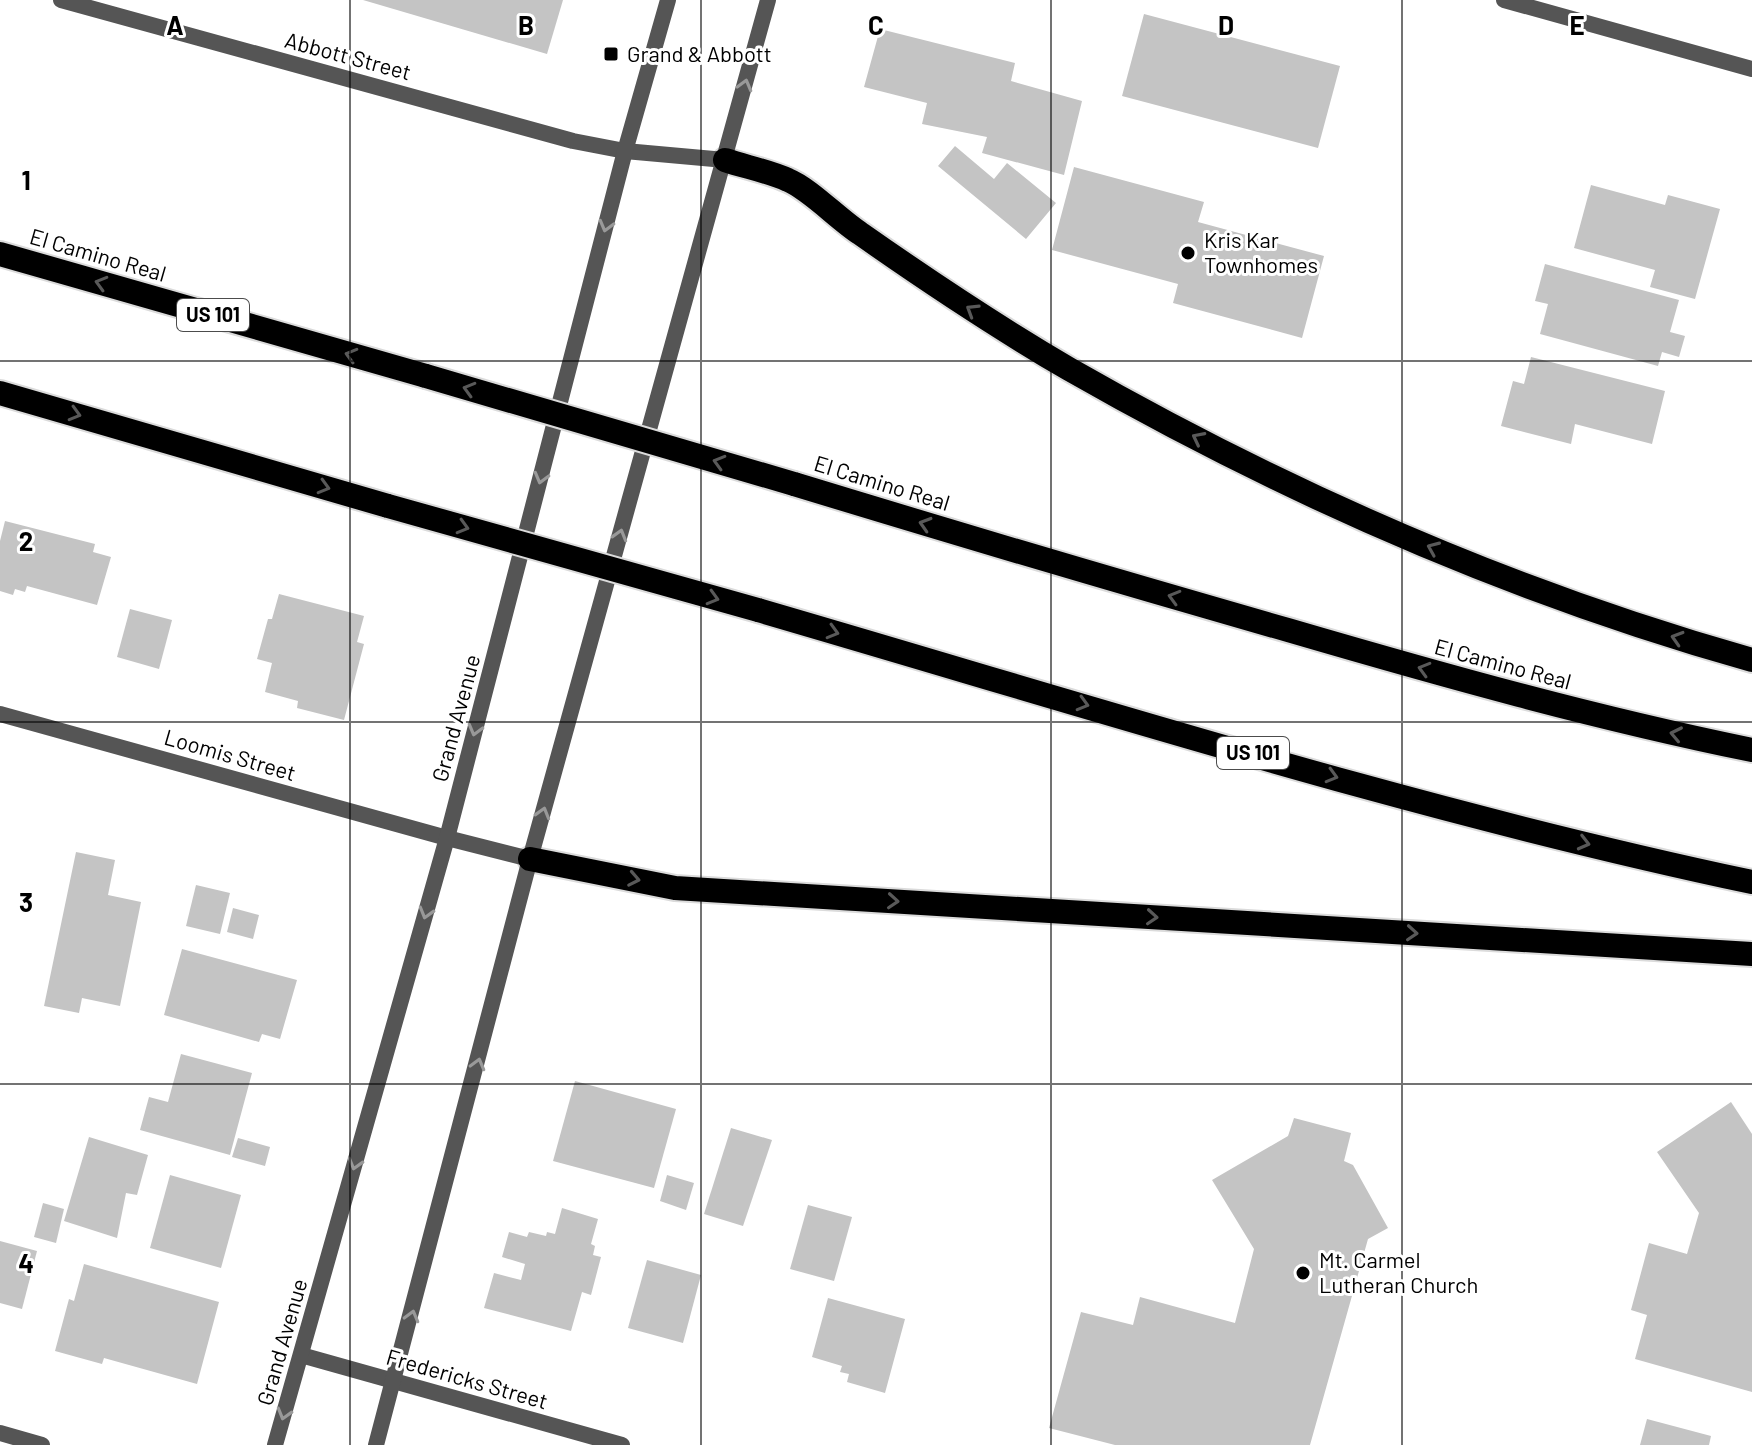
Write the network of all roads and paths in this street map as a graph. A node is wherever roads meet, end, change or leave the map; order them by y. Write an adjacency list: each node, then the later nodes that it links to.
1 (61, 0): 7 (street, Abbott Street)
2 (668, 0): 7 (street, Grand Avenue)
3 (768, 0): 8 (street, one-way to 3)
4 (1504, 0): 5 (street)
5 (1536, 4): 6 (street)
6 (1752, 69)
7 (625, 151): 8 (street, Abbott Street); 14 (street, Grand Avenue, one-way to 14)
8 (725, 160): 11 (highway, one-way to 8); 15 (street, one-way to 8)
9 (0, 254): 13 (highway, El Camino Real / US 101, one-way to 9, bridge)
10 (0, 393): 16 (highway, US 101, one-way to 16, bridge)
11 (1752, 660)
12 (0, 714): 14 (street, Loomis Street)
13 (1752, 750)
14 (447, 838): 15 (street, Loomis Street); 18 (street, Grand Avenue, one-way to 18)
15 (530, 859): 17 (highway, one-way to 17); 19 (street, one-way to 15)
16 (1752, 882)
17 (1752, 954)
18 (301, 1355): 19 (street, Fredericks Street); 22 (street, Grand Avenue, one-way to 22)
19 (395, 1382): 23 (street); 24 (street, Fredericks Street)
20 (0, 1433): 21 (street)
21 (42, 1445)
22 (275, 1445)
23 (376, 1445)
24 (622, 1445)

